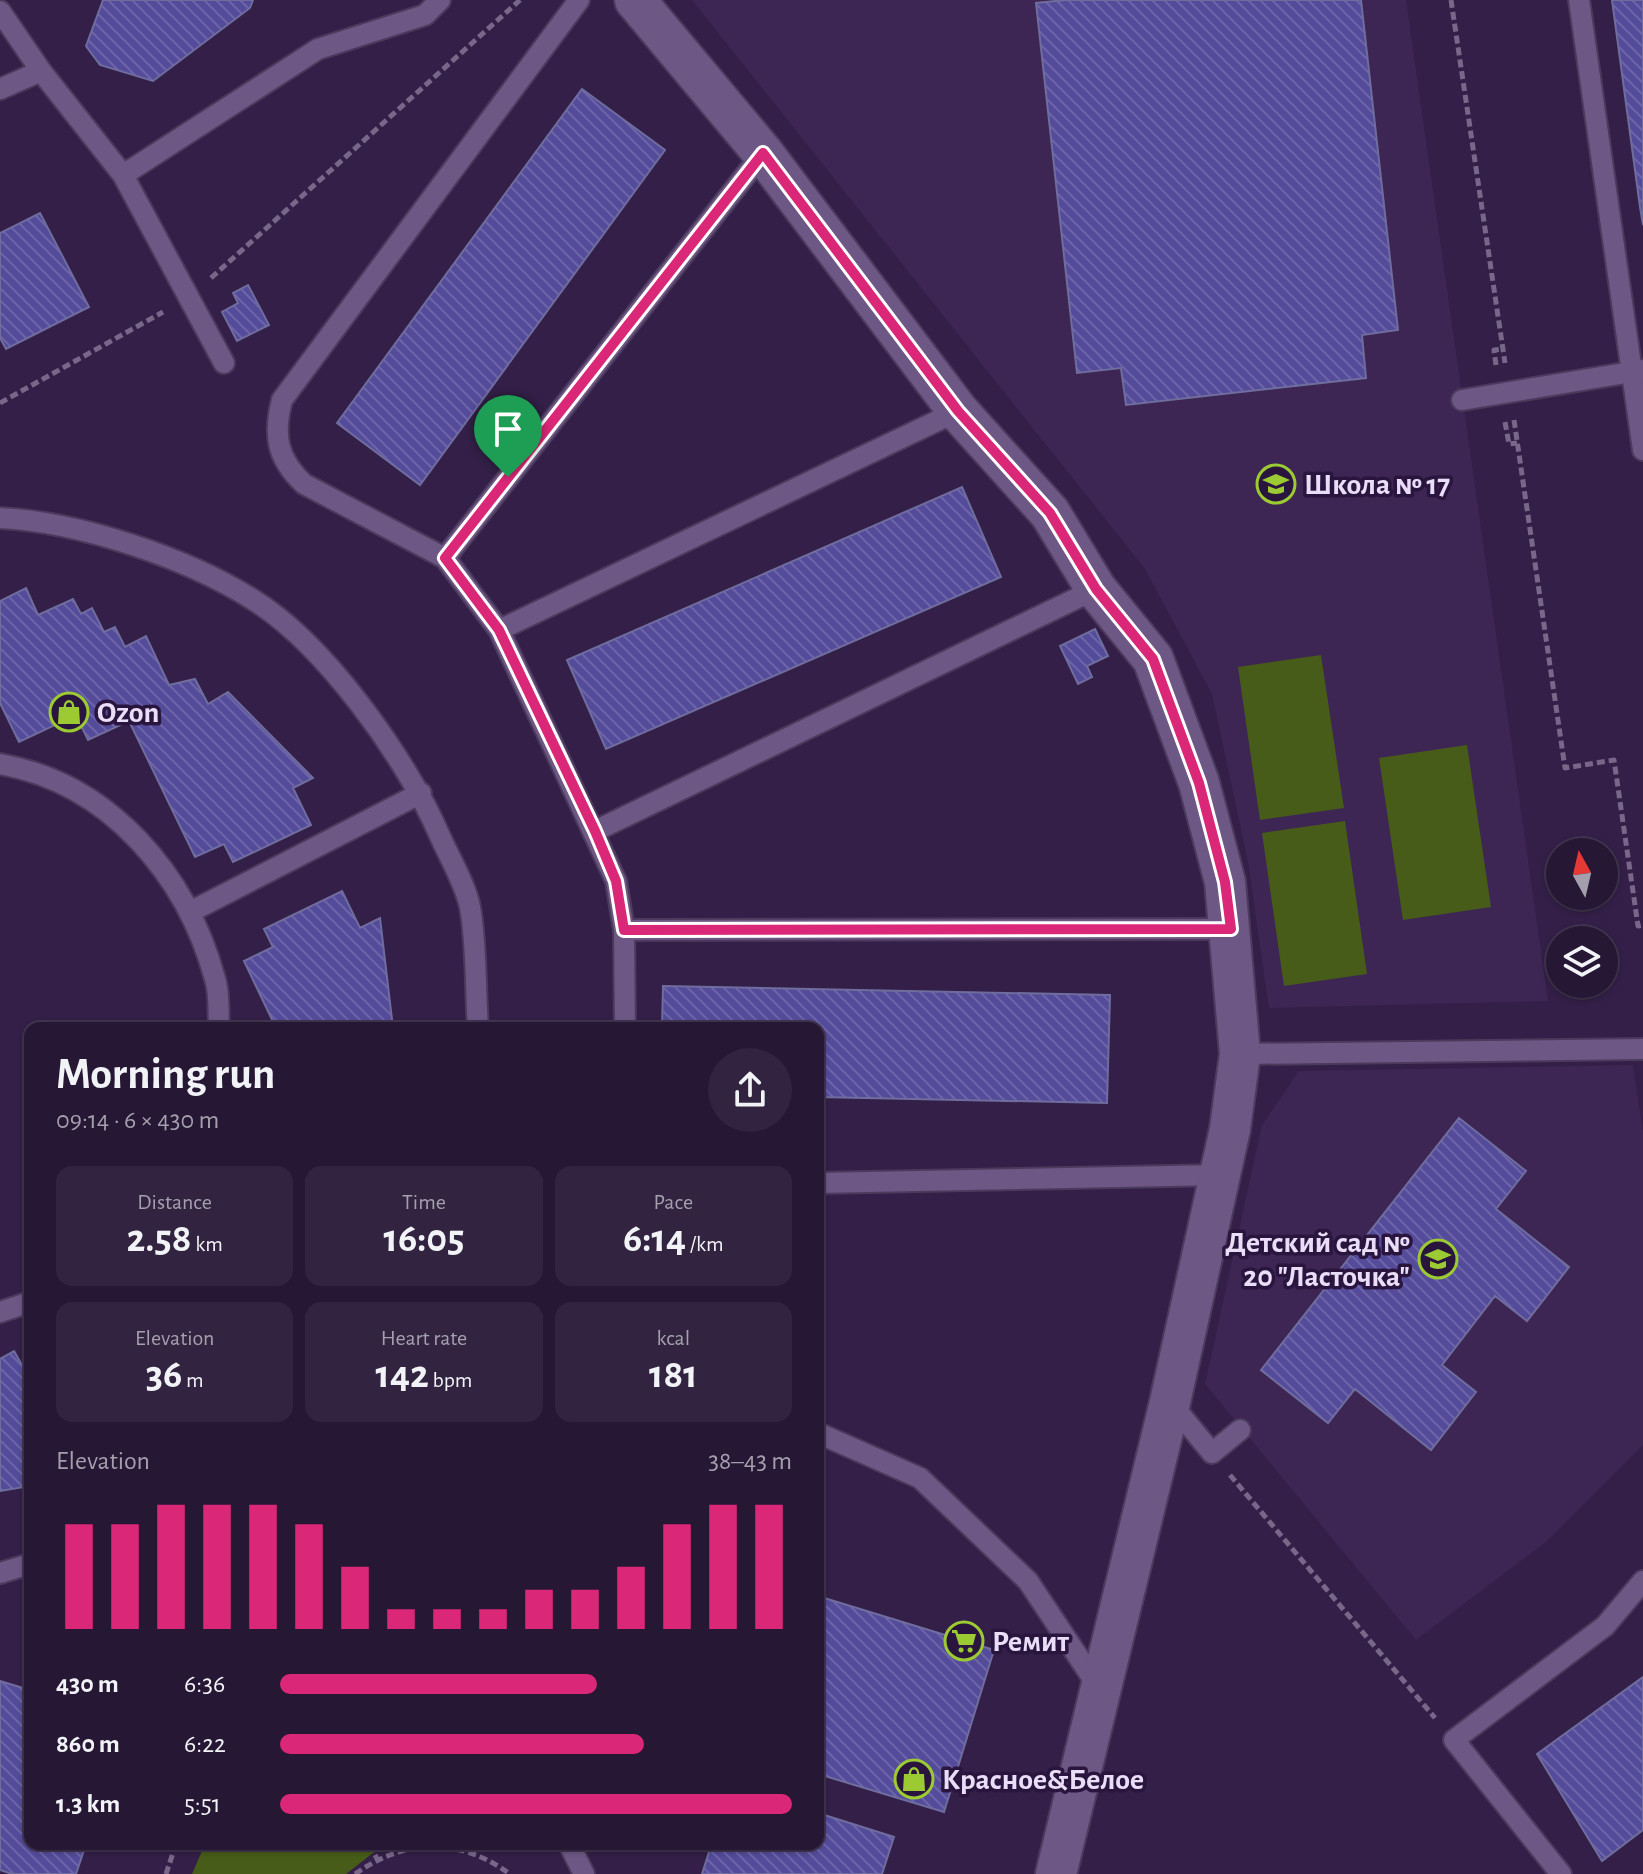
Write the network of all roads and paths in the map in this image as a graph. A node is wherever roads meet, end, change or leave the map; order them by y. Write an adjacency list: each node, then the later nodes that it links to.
1 (10, 0): 8 (lane)
2 (440, 0): 12 (lane)
3 (520, 0): 13 (path)
4 (579, 0): 24 (lane)
5 (635, 0): 11 (street)
6 (1451, 0): 17 (path)
7 (1579, 0): 16 (lane)
8 (0, 10): 9 (lane)
9 (41, 71): 10 (lane); 12 (lane)
10 (0, 89)
11 (763, 153): 21 (street); 24 (lane)
12 (123, 175): 15 (lane)
13 (208, 281)
14 (168, 309): 19 (path)
15 (224, 363)
16 (1637, 371): 18 (lane); 22 (lane)
17 (1507, 375)
18 (1462, 400)
19 (0, 403)
20 (1512, 407): 31 (path)
21 (958, 411): 25 (street); 26 (lane)
22 (1643, 450)
23 (0, 518): 28 (lane)
24 (445, 558): 26 (lane)
25 (1096, 589): 29 (lane); 32 (street)
26 (499, 630): 29 (lane)
27 (0, 764): 30 (lane)
28 (421, 793): 30 (lane); 35 (lane)
29 (595, 831): 33 (lane)
30 (192, 911): 34 (lane)
31 (1643, 925)
32 (1231, 929): 33 (lane); 38 (street)
33 (624, 930): 36 (lane)
34 (219, 1022)
35 (478, 1022)
36 (625, 1022)
37 (1643, 1049): 38 (lane)
38 (1240, 1054): 39 (street)
39 (1221, 1175): 40 (lane); 43 (street)
40 (824, 1183)
41 (24, 1304): 42 (lane)
42 (0, 1312)
43 (1170, 1402): 46 (lane); 50 (street)
44 (1240, 1430): 46 (lane)
45 (824, 1436): 50 (lane)
46 (1212, 1453): 51 (path)
47 (24, 1566): 48 (lane)
48 (0, 1573)
49 (1643, 1581): 51 (lane)
50 (1099, 1688): 62 (street)
51 (1454, 1740): 63 (lane)
52 (174, 1850): 58 (path)
53 (373, 1850): 57 (path)
54 (399, 1850): 57 (path)
55 (466, 1850): 60 (path)
56 (572, 1850): 61 (lane)
57 (377, 1859): 59 (path)
58 (166, 1874)
59 (355, 1874)
60 (510, 1874)
61 (584, 1874)
62 (1056, 1874)
63 (1561, 1874)

